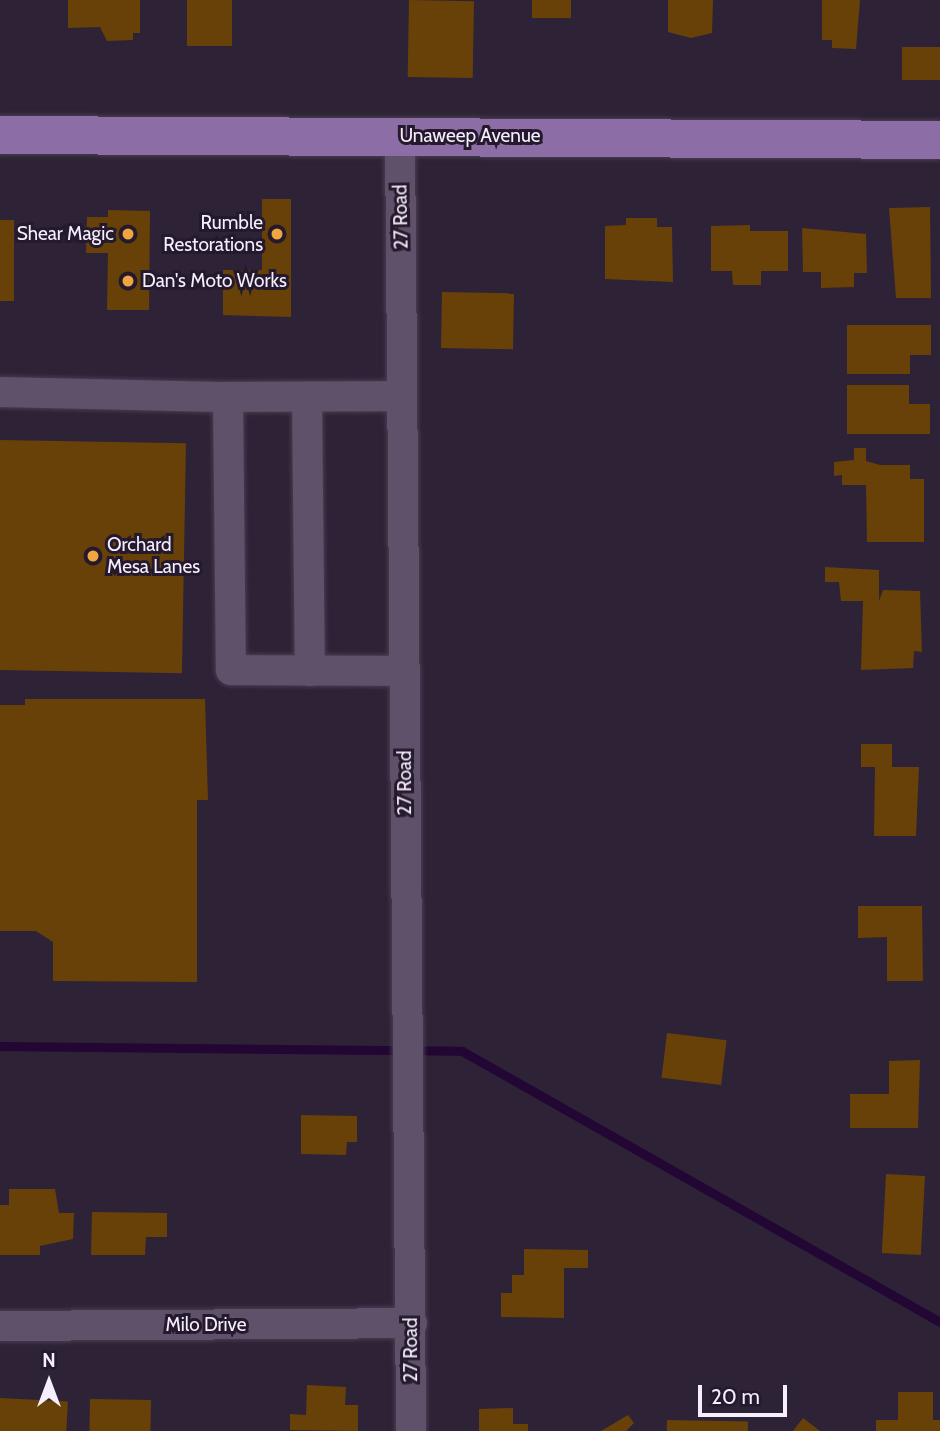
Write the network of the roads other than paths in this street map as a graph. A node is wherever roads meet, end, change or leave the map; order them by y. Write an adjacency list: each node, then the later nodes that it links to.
1 (0, 135): 2 (main road, Unaweep Avenue)
2 (400, 136): 3 (main road, Unaweep Avenue); 5 (street, 27 Road)
3 (940, 139)
4 (0, 393): 6 (street)
5 (402, 396): 7 (street); 9 (street, 27 Road)
6 (228, 397): 7 (street); 8 (street)
7 (307, 397): 8 (street)
8 (310, 671): 9 (street)
9 (404, 671): 10 (street, 27 Road)
10 (412, 1324): 11 (street, Milo Drive); 12 (street, 27 Road)
11 (0, 1326)
12 (411, 1431)

